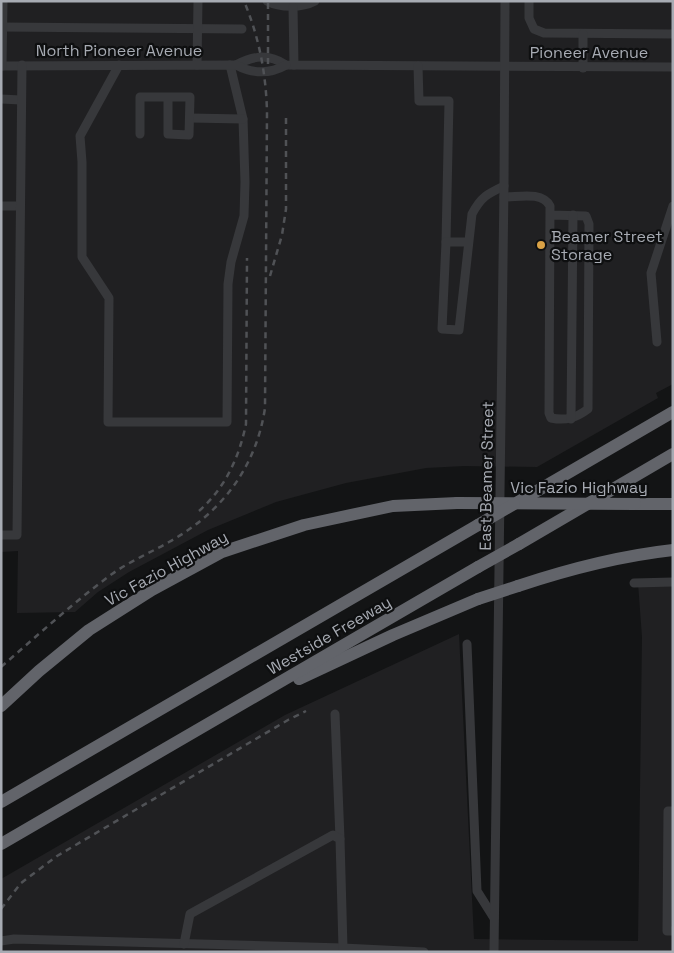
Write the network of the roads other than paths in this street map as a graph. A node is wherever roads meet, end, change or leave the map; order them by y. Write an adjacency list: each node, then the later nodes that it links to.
1 (3, 1): 8 (street)
2 (198, 1): 9 (street)
3 (267, 1): 7 (street)
4 (315, 1): 7 (street)
5 (505, 1): 20 (street, East Beamer Street)
6 (529, 1): 11 (street)
7 (293, 7): 16 (street)
8 (2, 27): 9 (street); 17 (street)
9 (197, 28): 10 (street); 14 (street)
10 (242, 29)
11 (583, 34): 12 (street); 22 (street)
12 (673, 34)
13 (119, 65): 14 (street, North Pioneer Avenue); 18 (street, North Pioneer Avenue); 27 (street)
14 (197, 65): 15 (street, North Pioneer Avenue)
15 (233, 65): 16 (street, North Pioneer Avenue); 16 (street, North Pioneer Avenue); 27 (street)
16 (290, 65): 19 (street, North Pioneer Avenue)
17 (2, 66): 18 (street, North Pioneer Avenue)
18 (22, 66): 25 (street)
19 (418, 66): 20 (street, North Pioneer Avenue); 36 (street)
20 (505, 67): 22 (street, Pioneer Avenue); 29 (street, East Beamer Street)
21 (673, 67): 22 (street, Pioneer Avenue)
22 (583, 68)
23 (168, 97): 26 (street); 26 (street); 28 (street)
24 (1, 99): 25 (street)
25 (21, 100): 32 (street)
26 (190, 118): 27 (street)
27 (243, 120)
28 (140, 134)
29 (504, 186): 30 (street, East Beamer Street); 37 (street)
30 (504, 197): 34 (street); 55 (street, East Beamer Street)
31 (1, 206): 32 (street)
32 (20, 206): 43 (street)
33 (673, 206): 38 (street)
34 (551, 215): 35 (street); 40 (street)
35 (573, 215): 40 (street); 40 (street)
36 (446, 242): 37 (street); 37 (street)
37 (468, 242)
38 (657, 342)
39 (673, 412): 51 (highway, Westside Freeway, bridge)
40 (571, 419)
41 (673, 454): 48 (highway, Westside Freeway, bridge)
42 (673, 504): 49 (highway, Vic Fazio Highway, bridge)
43 (1, 535)
44 (673, 550): 48 (highway, bridge)
45 (673, 582): 46 (street)
46 (634, 584)
47 (467, 644): 55 (street)
48 (244, 703): 54 (highway, Westside Freeway)
49 (1, 706)
50 (335, 714): 53 (street)
51 (1, 802)
52 (673, 811): 56 (street)
53 (340, 839): 59 (street); 60 (street)
54 (1, 844)
55 (495, 919): 63 (street, East Beamer Street)
56 (673, 931)
57 (1, 941): 58 (street)
58 (82, 941): 59 (street); 61 (street)
59 (184, 944): 60 (street)
60 (343, 948): 62 (street)
61 (82, 952)
62 (424, 952)
63 (494, 952)

